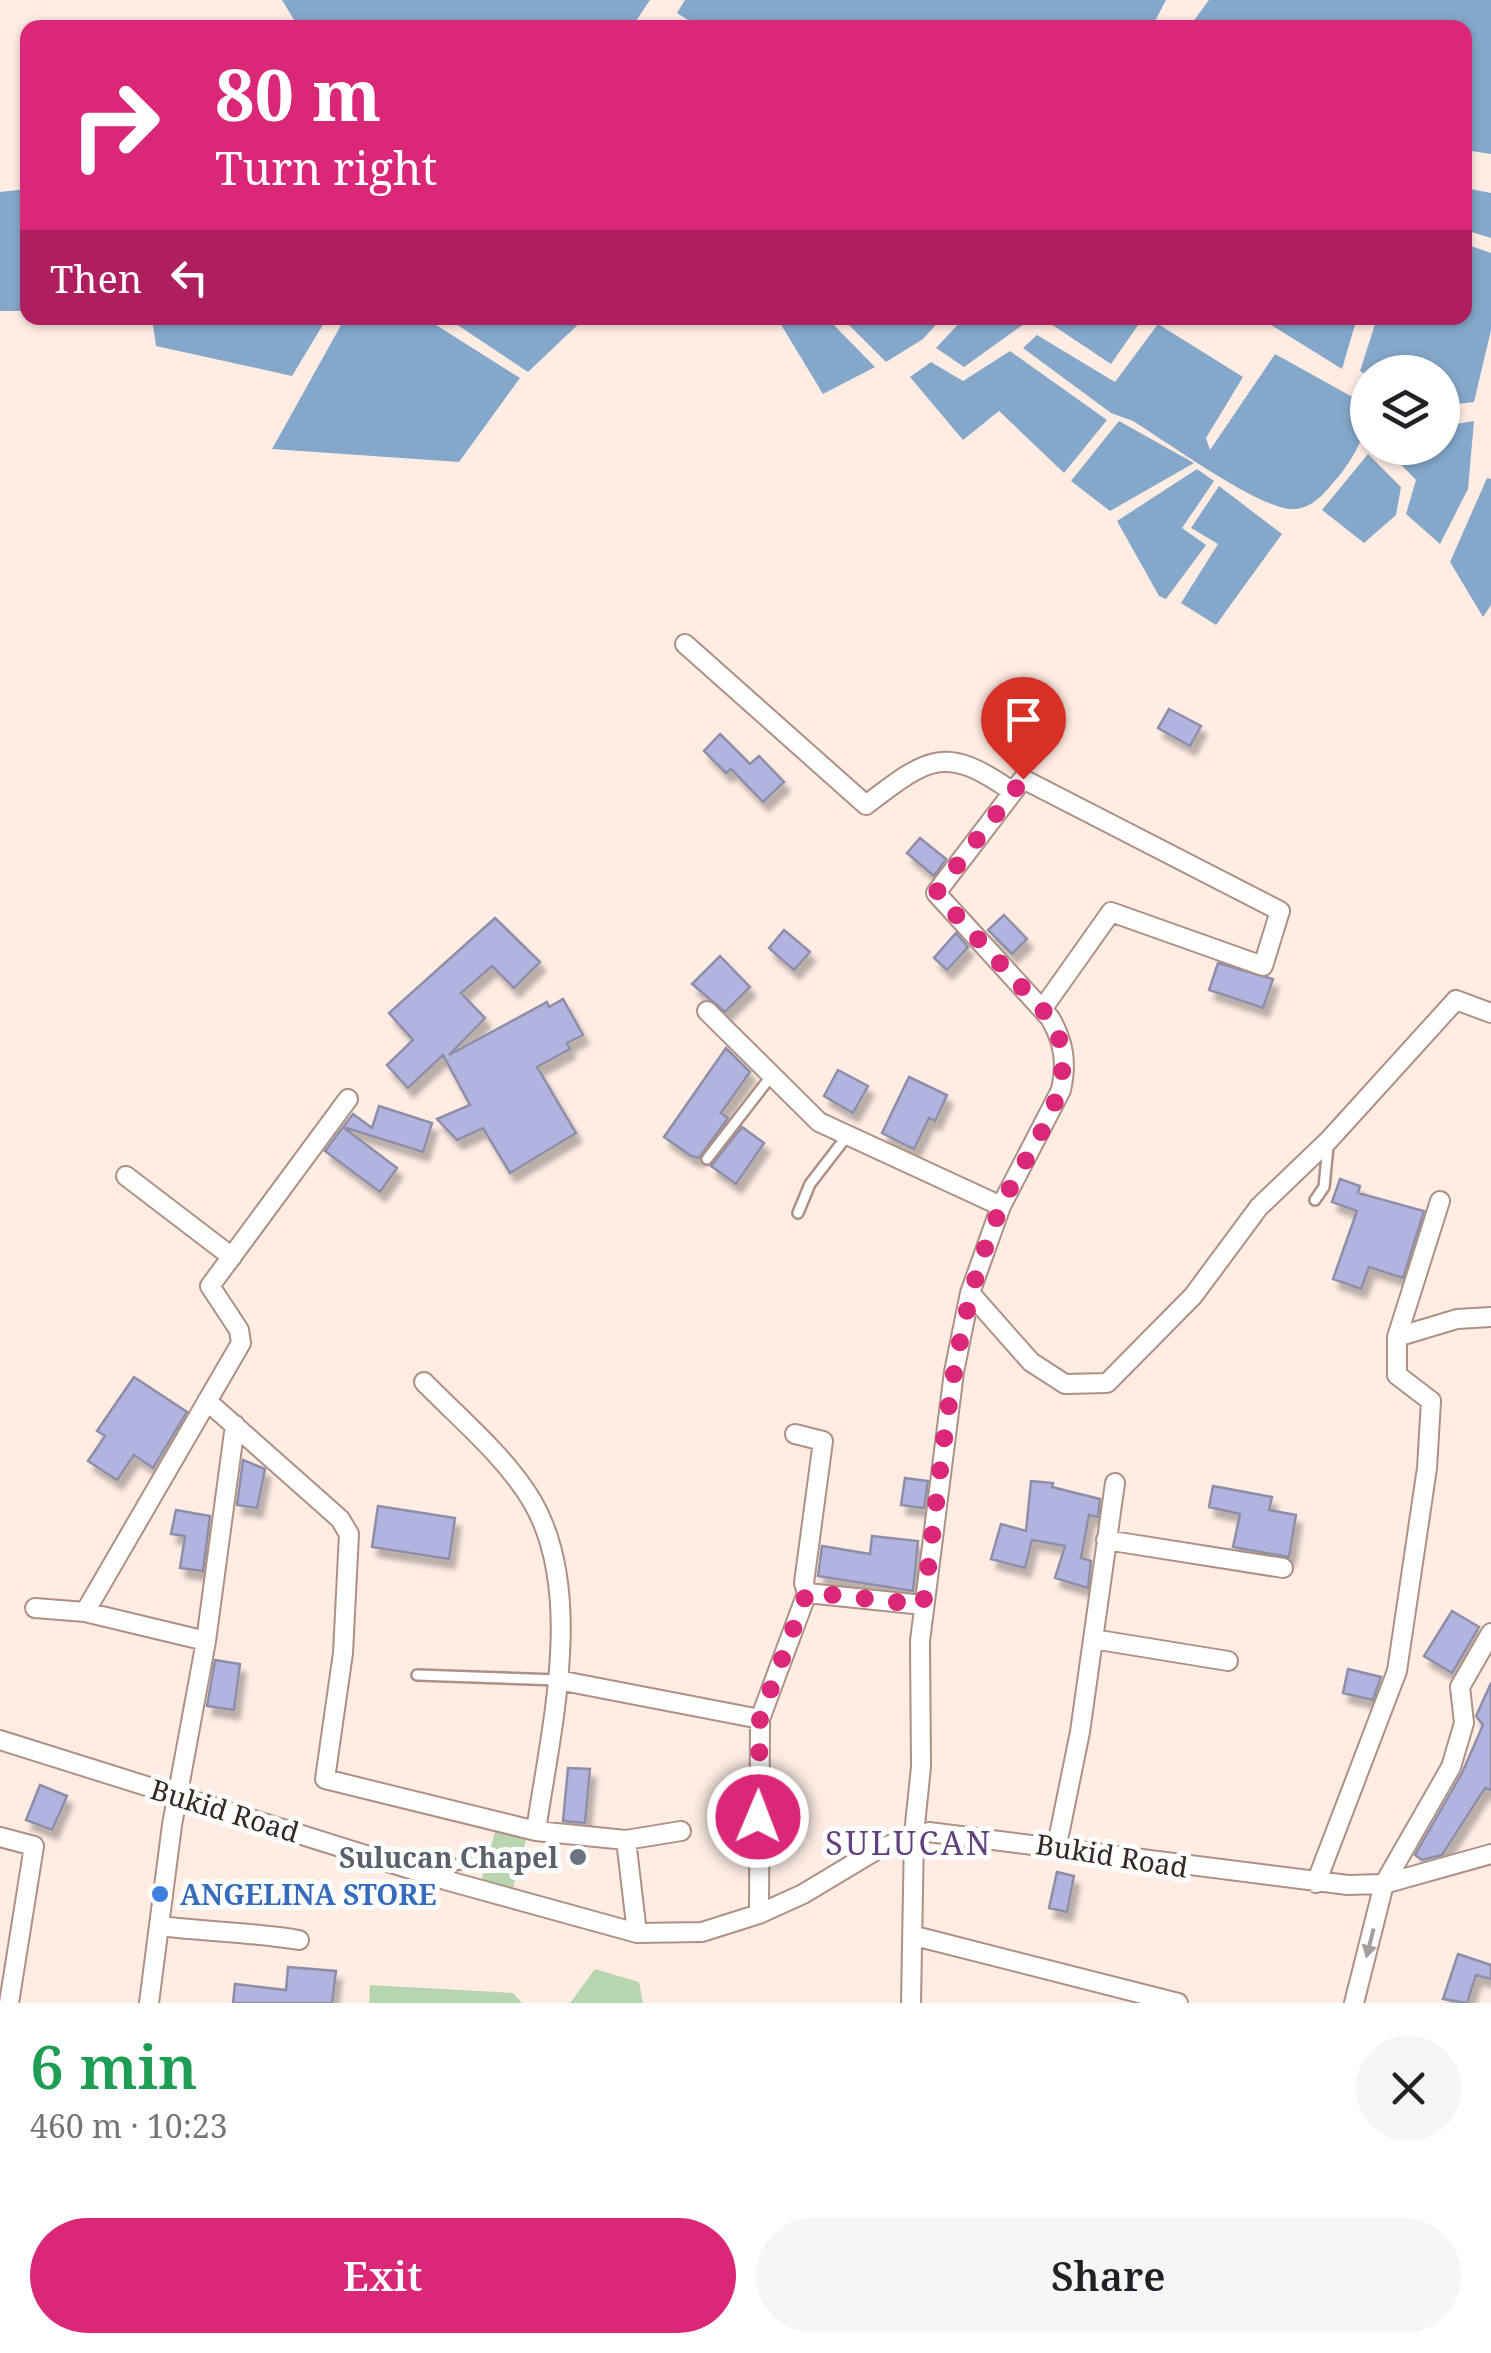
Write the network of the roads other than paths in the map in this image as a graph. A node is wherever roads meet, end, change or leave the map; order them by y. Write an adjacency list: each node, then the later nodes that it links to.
1 (685, 644): 2 (street)
2 (1012, 792): 3 (street); 3 (street)
3 (1043, 1008): 14 (street)
4 (707, 1012): 6 (street)
5 (1491, 1012): 9 (street)
6 (772, 1075): 8 (street); 10 (lane)
7 (348, 1099): 16 (street)
8 (848, 1136): 14 (street); 15 (lane)
9 (1328, 1140): 12 (lane); 17 (street)
10 (707, 1158)
11 (126, 1176): 16 (street)
12 (1314, 1200)
13 (1440, 1201): 19 (street)
14 (1002, 1206): 17 (street)
15 (798, 1212)
16 (232, 1257): 21 (street)
17 (970, 1293): 28 (street)
18 (1491, 1316): 19 (street)
19 (1397, 1337): 49 (street)
20 (424, 1382): 36 (street)
21 (207, 1401): 22 (street); 30 (street)
22 (235, 1425): 33 (street); 40 (street)
23 (795, 1434): 27 (street)
24 (1115, 1483): 25 (street)
25 (1106, 1540): 26 (street); 32 (street)
26 (1283, 1568)
27 (807, 1592): 28 (street); 37 (street)
28 (923, 1605): 42 (street)
29 (35, 1608): 30 (street)
30 (86, 1612): 33 (street)
31 (1491, 1633): 50 (street)
32 (1092, 1639): 34 (street); 45 (street)
33 (206, 1641): 39 (street)
34 (1228, 1661)
35 (416, 1675): 36 (lane)
36 (558, 1680): 37 (street); 40 (street)
37 (760, 1718): 51 (street)
38 (0, 1740): 39 (street, Bukid Road)
39 (177, 1799): 48 (street, Bukid Road); 52 (street)
40 (536, 1831): 44 (street)
41 (681, 1831): 44 (street)
42 (914, 1834): 45 (street, Bukid Road); 51 (street, Bukid Road); 54 (street)
43 (0, 1837): 56 (street)
44 (626, 1840): 53 (street)
45 (1057, 1845): 49 (street, Bukid Road)
46 (1491, 1854): 50 (street, Bukid Road)
47 (492, 1860): 48 (lane)
48 (445, 1880): 53 (street, Bukid Road)
49 (1316, 1883): 50 (street, Bukid Road)
50 (1384, 1884): 60 (street, one-way to 60)
51 (759, 1914): 53 (street, Bukid Road)
52 (160, 1926): 55 (street); 57 (street)
53 (637, 1933)
54 (915, 1936): 58 (street); 59 (street)
55 (300, 1940)
56 (9, 2003)
57 (150, 2003)
58 (910, 2003)
59 (1178, 2003)
60 (1354, 2003)

